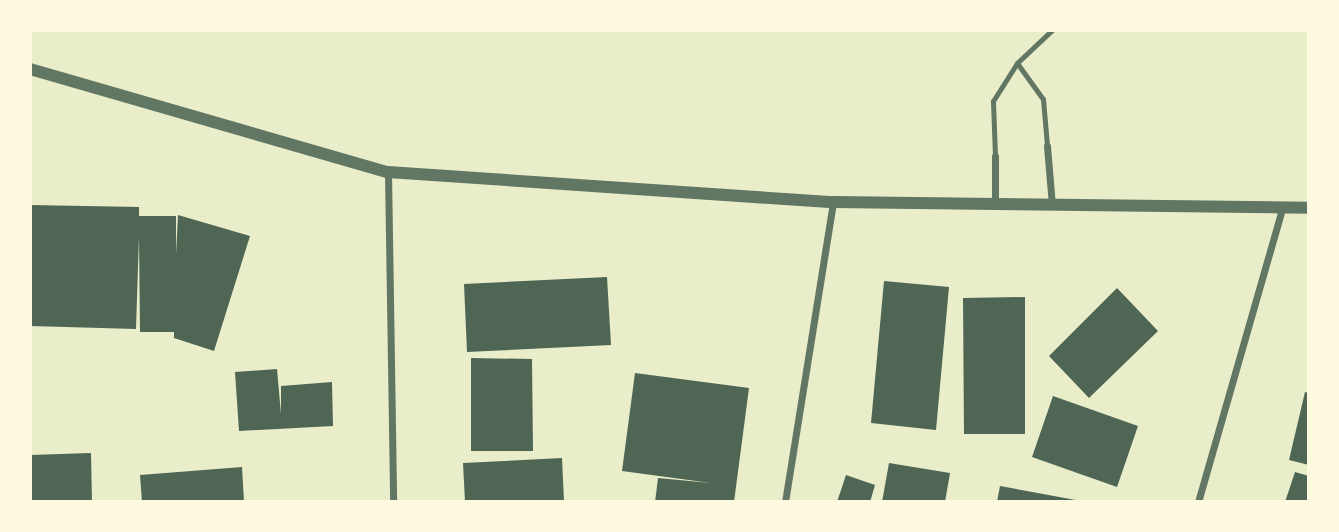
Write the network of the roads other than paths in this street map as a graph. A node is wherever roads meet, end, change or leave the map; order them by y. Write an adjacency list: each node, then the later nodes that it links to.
1 (1052, 30): 2 (lane)
2 (1017, 63): 4 (lane); 5 (lane)
3 (30, 69): 6 (street)
4 (1047, 146): 9 (street)
5 (995, 156): 8 (street)
6 (388, 172): 7 (street); 12 (street)
7 (833, 202): 8 (street); 13 (street)
8 (995, 206): 9 (street)
9 (1052, 207): 11 (street)
10 (1309, 208): 11 (street)
11 (1282, 209): 14 (street)
12 (393, 502)
13 (785, 502)
14 (1198, 502)

